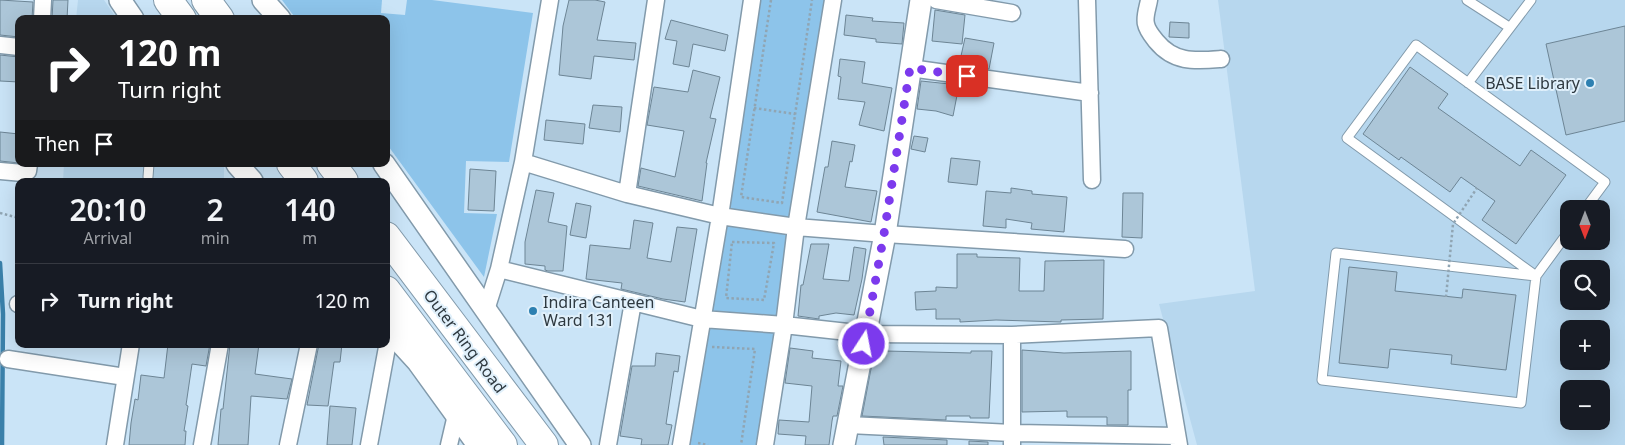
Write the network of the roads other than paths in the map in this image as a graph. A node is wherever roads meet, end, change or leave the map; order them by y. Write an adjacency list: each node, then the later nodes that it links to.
1 (43, 0): 17 (street)
2 (120, 0): 18 (street)
3 (168, 0): 19 (highway)
4 (206, 0): 20 (highway)
5 (263, 0): 21 (street)
6 (550, 0): 29 (street)
7 (656, 0): 42 (street)
8 (752, 0): 44 (street)
9 (833, 0): 45 (street)
10 (921, 0): 26 (street)
11 (936, 0): 16 (street)
12 (1087, 0): 28 (street)
13 (1149, 0): 25 (street)
14 (1467, 0): 22 (lane)
15 (1526, 2): 22 (lane)
16 (1012, 13)
17 (42, 15)
18 (130, 15)
19 (179, 15)
20 (217, 15)
21 (276, 15)
22 (1509, 27): 27 (lane)
23 (0, 45): 24 (street)
24 (15, 47)
25 (1221, 59)
26 (910, 68): 28 (street); 46 (street)
27 (1468, 83): 43 (lane); 51 (lane)
28 (1090, 93): 41 (street)
29 (523, 162): 42 (street); 50 (street)
30 (29, 167): 36 (street)
31 (149, 167): 37 (lane)
32 (240, 167): 38 (street)
33 (293, 167): 39 (highway)
34 (333, 167): 40 (highway)
35 (386, 167): 54 (street)
36 (0, 171)
37 (148, 177)
38 (249, 178)
39 (302, 178)
40 (342, 178)
41 (1092, 180)
42 (627, 194): 44 (street)
43 (1592, 200)
44 (720, 216): 45 (street); 55 (street)
45 (796, 227): 46 (street); 56 (street)
46 (884, 234): 49 (street); 58 (street)
47 (390, 241): 77 (highway, Outer Ring Road)
48 (1560, 243): 51 (lane)
49 (1125, 249)
50 (499, 269): 53 (street); 54 (street)
51 (1536, 276): 51 (lane)
52 (390, 295): 76 (highway, Outer Ring Road)
53 (633, 302): 55 (street); 79 (street)
54 (486, 310): 78 (street)
55 (702, 319): 56 (street); 80 (street)
56 (784, 325): 58 (street); 81 (street)
57 (390, 331): 66 (street)
58 (866, 334): 59 (street); 67 (street)
59 (1012, 335): 68 (street); 69 (street)
60 (130, 348): 65 (street)
61 (219, 348): 71 (street)
62 (308, 348): 72 (street)
63 (385, 348): 73 (street)
64 (8, 359): 65 (street)
65 (125, 376): 70 (street)
66 (456, 414): 74 (street); 75 (street)
67 (846, 435): 68 (street)
68 (1012, 439): 69 (street)
69 (1178, 440)
70 (115, 445)
71 (202, 445)
72 (288, 445)
73 (369, 445)
74 (449, 445)
75 (478, 445)
76 (503, 445)
77 (544, 445)
78 (580, 445)
79 (608, 445)
80 (682, 445)
81 (764, 445)

